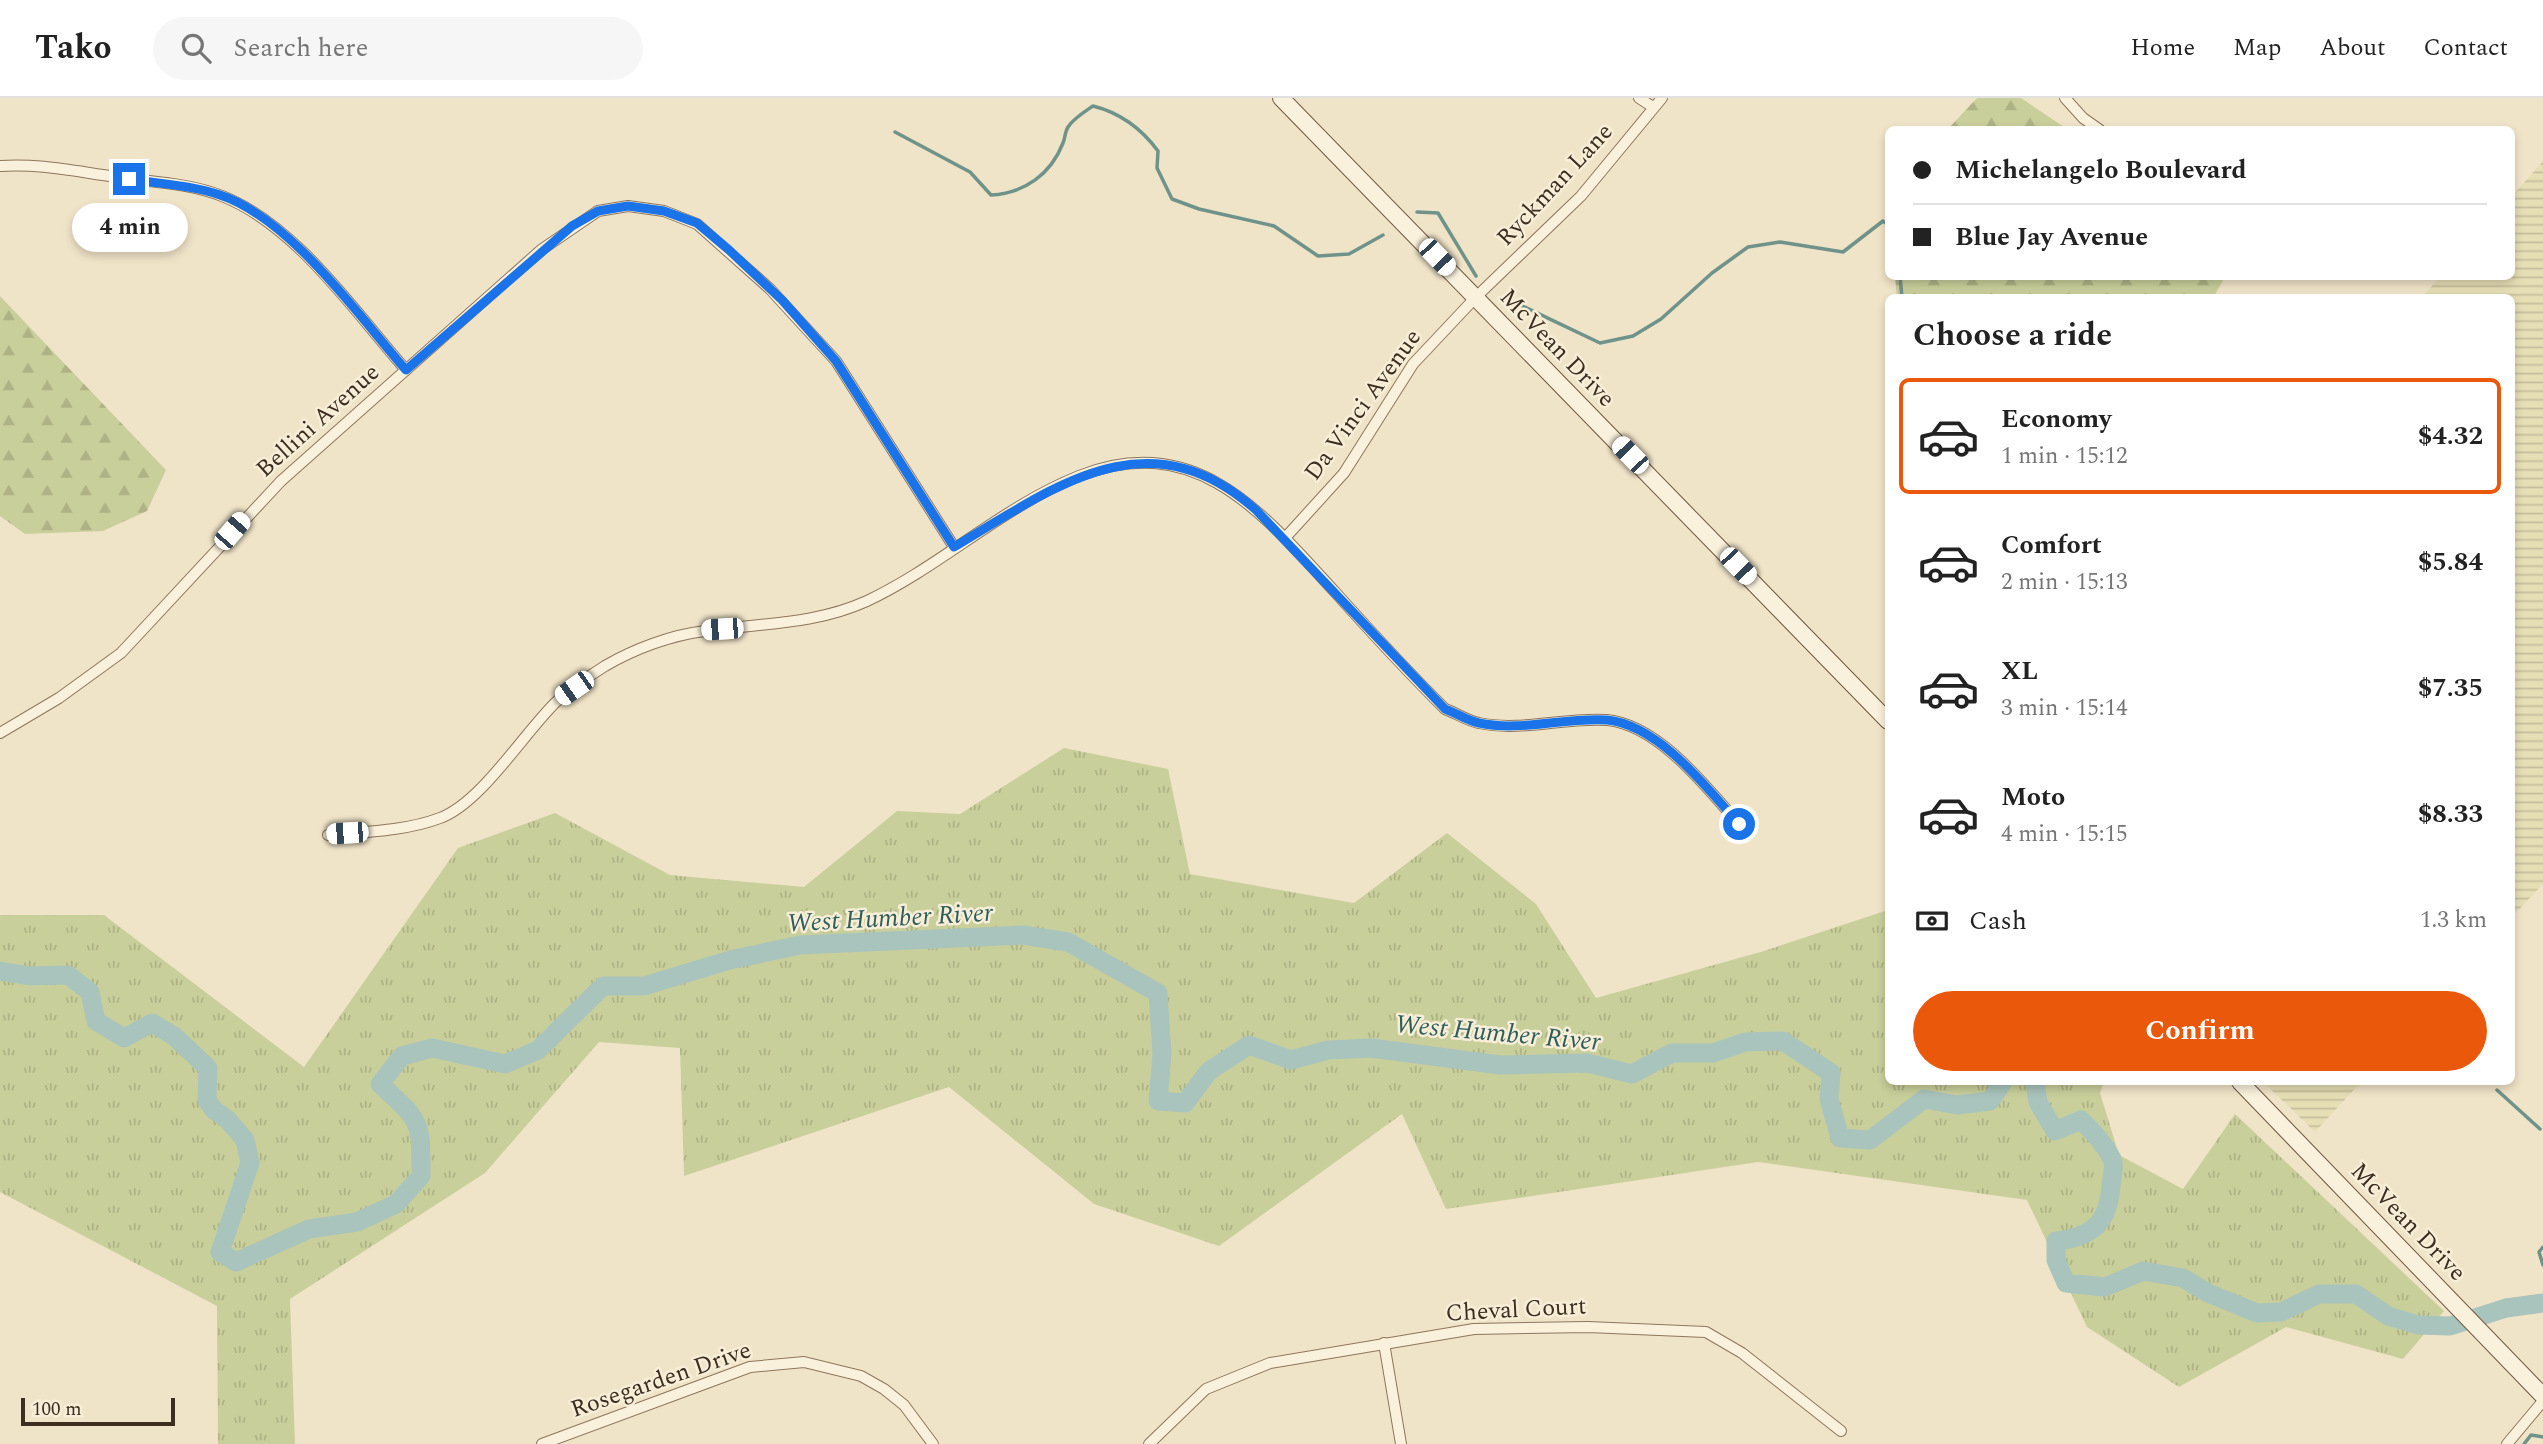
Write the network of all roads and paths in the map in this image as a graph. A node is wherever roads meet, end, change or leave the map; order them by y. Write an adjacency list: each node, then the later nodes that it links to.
1 (1281, 98): 8 (main road, McVean Drive)
2 (1639, 98): 5 (street)
3 (1662, 98): 5 (street, Ryckman Lane)
4 (2065, 98): 6 (street)
5 (1653, 107): 8 (street, Ryckman Lane)
6 (2094, 126)
7 (0, 166): 9 (street)
8 (1476, 297): 10 (street, Da Vinci Avenue); 12 (main road, McVean Drive)
9 (406, 370): 11 (street, Bellini Avenue); 13 (street, Bellini Avenue)
10 (1286, 538): 11 (street); 14 (street)
11 (954, 547): 15 (street)
12 (1885, 718)
13 (0, 733)
14 (1739, 824)
15 (328, 835)
16 (2242, 1085): 18 (main road, McVean Drive)
17 (1384, 1343): 19 (street, Cheval Court); 22 (street, Cheval Court); 23 (street)
18 (2543, 1399): 24 (street)
19 (1840, 1431)
20 (542, 1444): 21 (street, Rosegarden Drive)
21 (933, 1444)
22 (1149, 1444)
23 (1401, 1444)
24 (2507, 1444)

